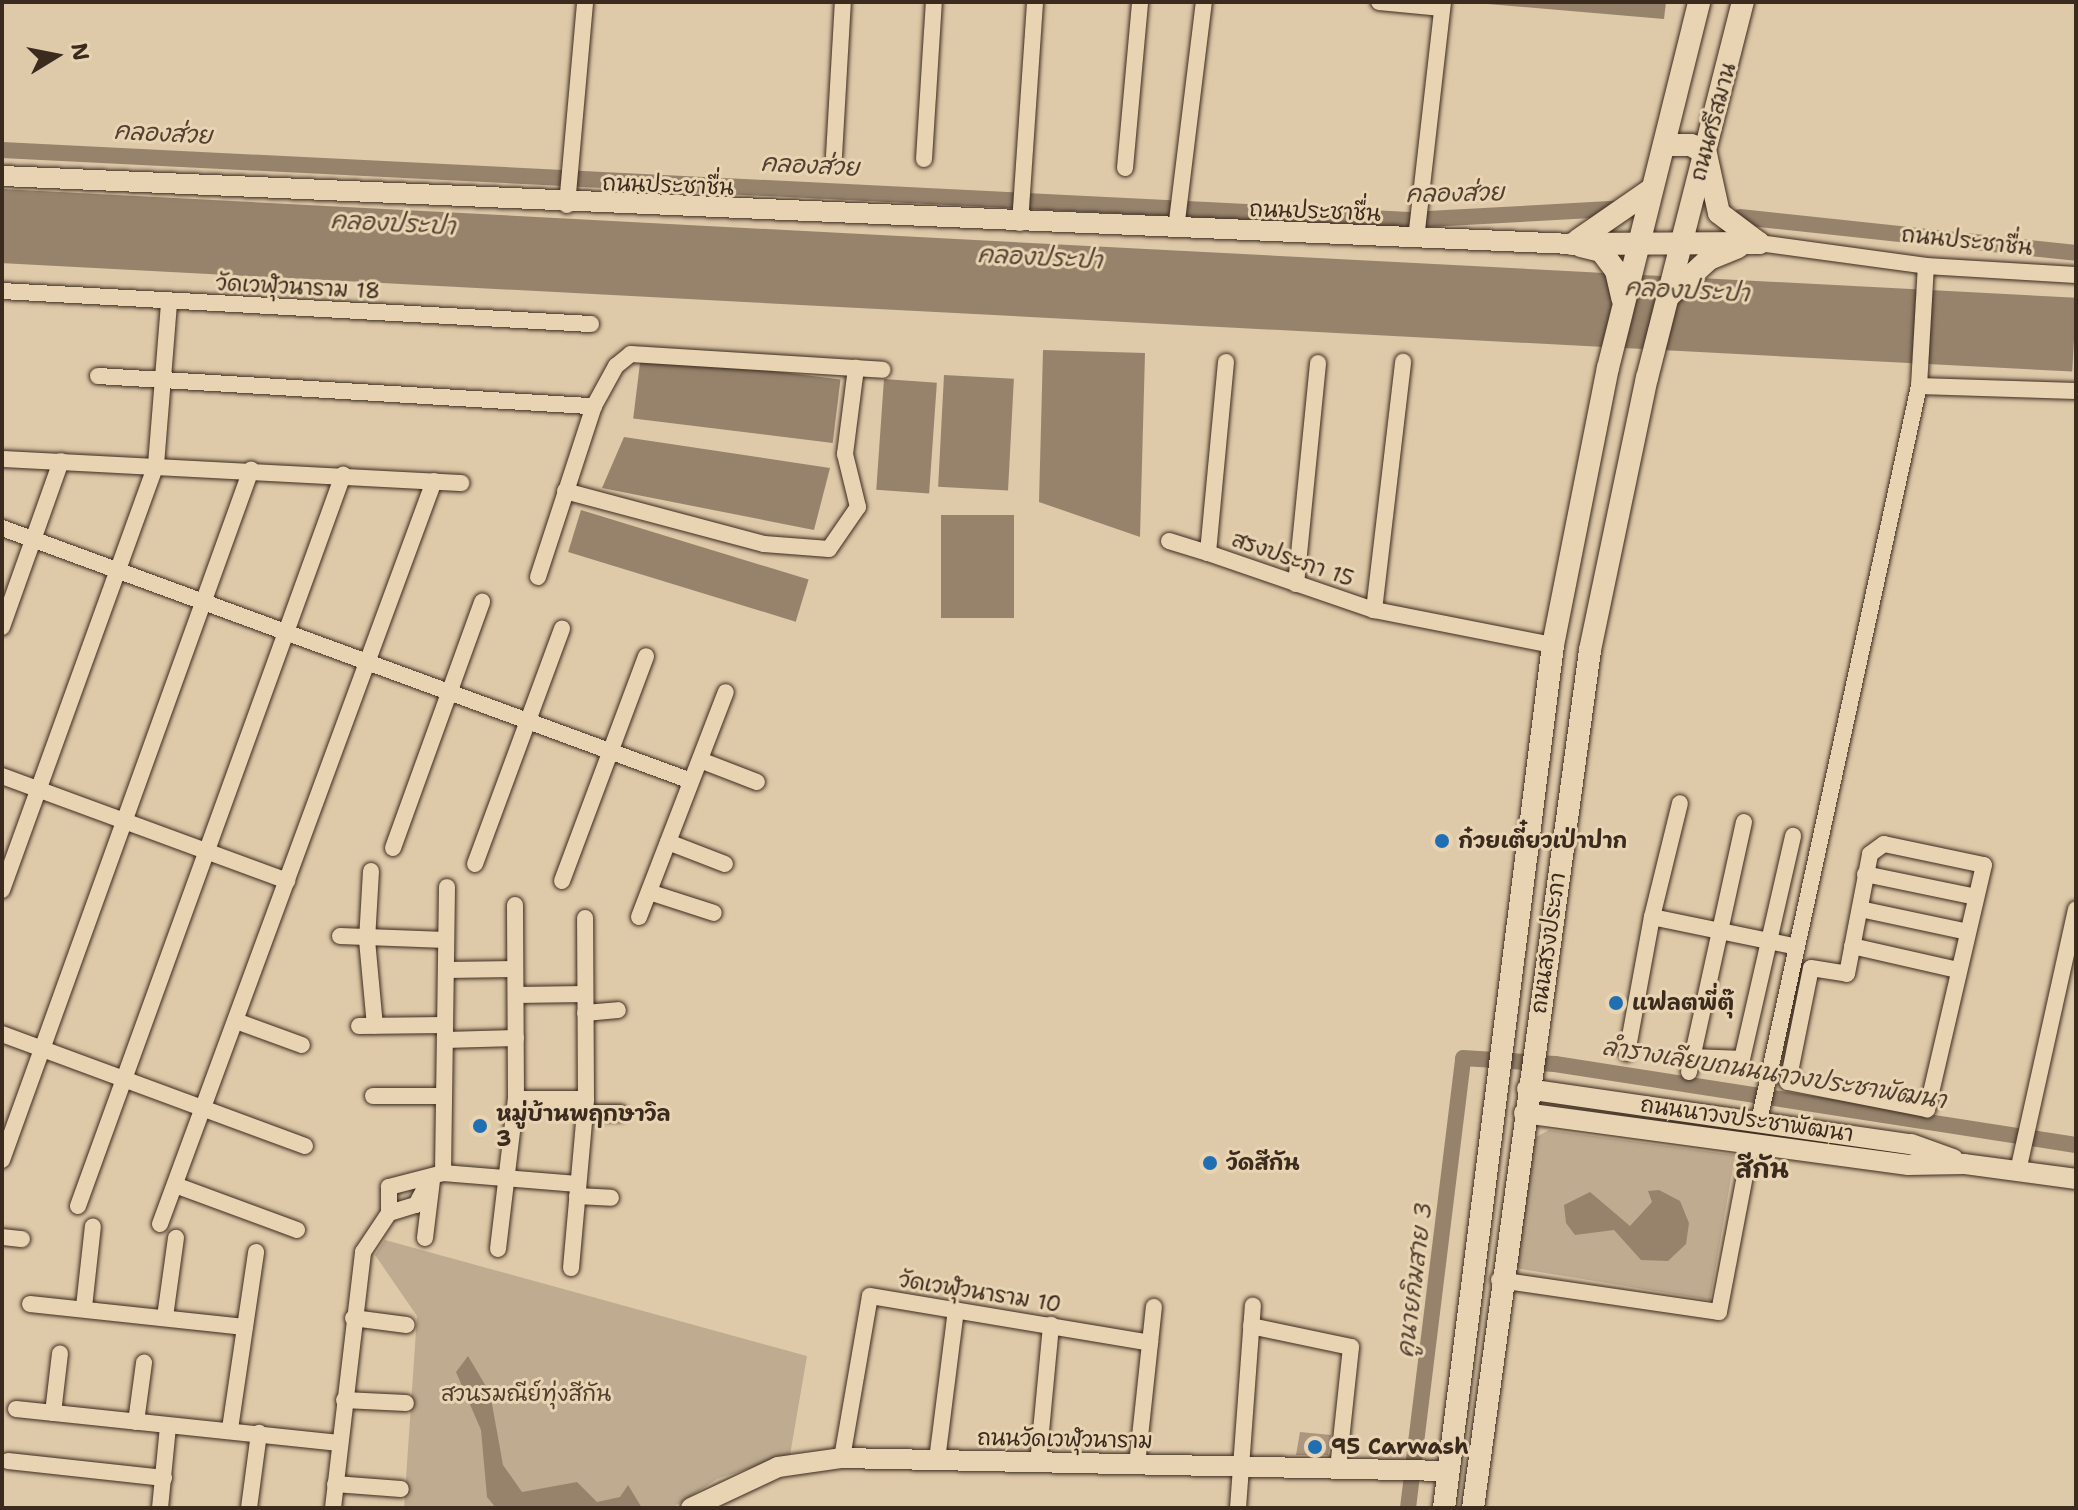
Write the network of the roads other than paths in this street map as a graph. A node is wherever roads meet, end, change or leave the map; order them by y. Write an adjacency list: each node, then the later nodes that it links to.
1 (585, 2): 19 (street)
2 (843, 2): 14 (street)
3 (934, 2): 15 (street)
4 (1033, 2): 5 (street); 21 (street)
5 (1044, 2)
6 (1140, 2): 16 (street)
7 (1204, 2): 20 (street)
8 (1379, 2): 11 (street)
9 (1699, 2): 12 (main road, ถนนศรีสมาน)
10 (1743, 2): 13 (main road, ถนนศรีสมาน)
11 (1443, 5): 22 (street)
12 (1664, 145): 13 (main road); 18 (main road, ถนนศรีสมาน)
13 (1706, 154): 24 (main road, ถนนศรีสมาน); 25 (main road)
14 (834, 156)
15 (924, 159)
16 (1125, 168)
17 (2, 176): 19 (street, ถนนประชาชื่น)
18 (1652, 189): 23 (main road, ถนนศรีสมาน); 26 (main road)
19 (567, 205): 21 (street, ถนนประชาชื่น)
20 (1178, 215): 21 (street, ถนนประชาชื่น); 22 (street, ถนนประชาชื่น)
21 (1020, 220)
22 (1417, 226): 26 (street, ถนนประชาชื่น)
23 (1639, 241): 24 (main road); 26 (main road); 28 (main road)
24 (1681, 242): 25 (main road); 29 (main road, ถนนสรงประภา)
25 (1759, 243): 27 (street, ถนนประชาชื่น); 29 (main road)
26 (1572, 244): 28 (main road)
27 (1926, 266): 30 (street, ถนนประชาชื่น); 42 (street)
28 (1624, 271): 34 (main road, ถนนสรงประภา)
29 (1679, 275): 39 (main road, ถนนสรงประภา)
30 (2076, 275)
31 (2, 291): 32 (street, วัดเวฬุวนาราม 18)
32 (169, 302): 33 (street, วัดเวฬุวนาราม 18); 43 (street)
33 (591, 324)
34 (1610, 360): 39 (main road); 67 (main road, ถนนสรงประภา)
35 (1226, 362): 57 (street, สรงประภา 15)
36 (1403, 362): 63 (street)
37 (1318, 363): 60 (street)
38 (856, 368): 40 (street); 45 (street); 53 (street)
39 (1649, 368): 87 (main road, ถนนสรงประภา)
40 (882, 370)
41 (98, 376): 43 (street)
42 (1920, 378): 44 (street); 111 (street)
43 (163, 380): 45 (street); 48 (street)
44 (2076, 391)
45 (594, 406): 53 (street)
46 (2, 459): 47 (street)
47 (61, 461): 48 (street); 55 (street)
48 (156, 465): 49 (street); 58 (street)
49 (251, 470): 50 (street); 61 (street)
50 (343, 475): 51 (street); 66 (street)
51 (434, 481): 52 (street); 69 (street)
52 (461, 483)
53 (565, 491): 59 (street)
54 (2, 528): 55 (street)
55 (34, 540): 58 (street); 64 (street)
56 (1169, 541): 57 (street)
57 (1208, 553): 60 (street, สรงประภา 15)
58 (119, 571): 61 (street); 78 (street)
59 (538, 577)
60 (1296, 584): 63 (street, สรงประภา 15)
61 (203, 602): 66 (street); 80 (street)
62 (482, 602): 71 (street)
63 (1374, 610): 67 (street, สรงประภา 15)
64 (2, 627)
65 (562, 629): 72 (street)
66 (286, 632): 69 (street); 85 (street)
67 (1553, 645): 86 (main road, ถนนสรงประภา)
68 (646, 656): 73 (street)
69 (367, 662): 71 (street); 92 (street)
70 (726, 692): 74 (street)
71 (449, 695): 72 (street); 84 (street)
72 (528, 721): 73 (street); 88 (street)
73 (610, 751): 76 (street); 93 (street)
74 (700, 760): 76 (street); 77 (street)
75 (2, 776): 78 (street)
76 (691, 781): 83 (street)
77 (757, 782)
78 (39, 789): 80 (street); 95 (street)
79 (1680, 803): 103 (street)
80 (123, 820): 85 (street); 125 (street)
81 (1744, 822): 105 (street)
82 (1793, 836): 110 (street)
83 (668, 842): 89 (street); 96 (street)
84 (393, 848)
85 (206, 851): 92 (street); 129 (street)
86 (1527, 853): 87 (main road); 127 (main road, ถนนสรงประภา)
87 (1560, 856): 128 (main road, ถนนสรงประภา)
88 (475, 864)
89 (725, 864)
90 (371, 871): 108 (street)
91 (1865, 874): 97 (street); 97 (street); 99 (street)
92 (287, 881): 120 (street)
93 (562, 881)
94 (447, 887): 109 (street)
95 (2, 890)
96 (649, 892): 101 (street); 102 (street)
97 (1976, 897): 106 (street)
98 (515, 905): 113 (street)
99 (1860, 909): 106 (street); 112 (street)
100 (2076, 909): 143 (street)
101 (714, 913)
102 (639, 917)
103 (1652, 917): 105 (street); 126 (street)
104 (585, 918): 116 (street)
105 (1722, 930): 110 (street); 110 (street)
106 (1968, 932): 115 (street)
107 (340, 936): 108 (street)
108 (367, 940): 109 (street); 121 (street)
109 (446, 940): 114 (street)
110 (1769, 940): 111 (street)
111 (1793, 946): 138 (street)
112 (1852, 946): 115 (street); 115 (street)
113 (515, 969): 114 (street); 117 (street)
114 (446, 970): 121 (street)
115 (1958, 970)
116 (585, 994): 117 (street); 119 (street)
117 (516, 995): 123 (street)
118 (618, 1010): 119 (street)
119 (585, 1013): 133 (street)
120 (236, 1021): 124 (street); 134 (street)
121 (445, 1032): 123 (street); 131 (street)
122 (2, 1034): 125 (street)
123 (516, 1038): 132 (street)
124 (302, 1045)
125 (43, 1049): 129 (street); 141 (street)
126 (1627, 1053)
127 (1500, 1078): 128 (main road); 135 (main road, ถนนสรงประภา)
128 (1529, 1080): 137 (main road, ถนนสรงประภา); 138 (street, ถนนนาวงประชาพัฒนา)
129 (121, 1082): 134 (street); 150 (street)
130 (373, 1096): 131 (street)
131 (444, 1096): 144 (street)
132 (516, 1099): 133 (street); 146 (street)
133 (585, 1106): 136 (street); 148 (street)
134 (203, 1110): 140 (street); 147 (street)
135 (1496, 1110): 137 (main road); 193 (main road, ถนนสรงประภา)
136 (620, 1113)
137 (1524, 1113): 139 (street, ถนนนาวงประชาพัฒนา); 162 (main road, ถนนสรงประภา)
138 (1759, 1120): 142 (street, ถนนนาวงประชาพัฒนา)
139 (1751, 1144): 142 (street, ถนนนาวงประชาพัฒนา); 162 (street)
140 (305, 1146)
141 (2, 1160)
142 (1964, 1164): 143 (street, ถนนนาวงประชาพัฒนา)
143 (2018, 1171): 145 (street, ถนนนาวงประชาพัฒนา)
144 (434, 1178): 146 (street); 151 (street); 151 (street); 157 (street)
145 (2076, 1179)
146 (507, 1181): 148 (street); 159 (street)
147 (175, 1185): 152 (street); 154 (street)
148 (578, 1190): 149 (street); 161 (street)
149 (611, 1198)
150 (78, 1206)
151 (386, 1216): 169 (street)
152 (160, 1224)
153 (93, 1226): 165 (street)
154 (297, 1230)
155 (2, 1237): 158 (street)
156 (176, 1238): 168 (street)
157 (425, 1238)
158 (22, 1239)
159 (498, 1249)
160 (256, 1252): 173 (street)
161 (571, 1268)
162 (1499, 1280): 203 (main road, ถนนสรงประภา)
163 (30, 1304): 165 (street)
164 (1253, 1306): 172 (street)
165 (84, 1307): 168 (street)
166 (1154, 1307): 174 (street)
167 (956, 1310): 171 (street, วัดเวฬุวนาราม 10); 186 (street, วัดเวฬุวนาราม 10); 187 (street)
168 (165, 1317): 173 (street)
169 (353, 1318): 170 (street); 177 (street)
170 (407, 1325)
171 (1051, 1325): 174 (street, วัดเวฬุวนาราม 10); 189 (street)
172 (1251, 1326): 191 (street); 192 (street)
173 (245, 1327): 183 (street)
174 (1150, 1343): 190 (street)
175 (60, 1353): 180 (street)
176 (144, 1363): 181 (street)
177 (344, 1400): 178 (street); 185 (street)
178 (406, 1403)
179 (16, 1409): 180 (street)
180 (53, 1413): 181 (street)
181 (136, 1422): 182 (street)
182 (168, 1426): 183 (street); 194 (street)
183 (230, 1429): 184 (street)
184 (259, 1433): 185 (street); 198 (street)
185 (339, 1443): 195 (street)
186 (842, 1458): 187 (street, ถนนวัดเวฬุวนาราม); 200 (street, ถนนวัดเวฬุวนาราม)
187 (937, 1460): 189 (street, ถนนวัดเวฬุวนาราม)
188 (8, 1461): 194 (street)
189 (1038, 1463): 190 (street, ถนนวัดเวฬุวนาราม)
190 (1137, 1465): 191 (street, ถนนวัดเวฬุวนาราม)
191 (1241, 1467): 192 (street, ถนนวัดเวฬุวนาราม); 201 (street)
192 (1338, 1468): 193 (street, ถนนวัดเวฬุวนาราม)
193 (1429, 1470): 202 (main road, ถนนสรงประภา)
194 (164, 1478): 197 (street)
195 (335, 1484): 196 (street); 199 (street)
196 (401, 1489)
197 (160, 1508)
198 (249, 1508)
199 (333, 1508)
200 (691, 1508)
201 (1238, 1508)
202 (1444, 1508)
203 (1473, 1508)

